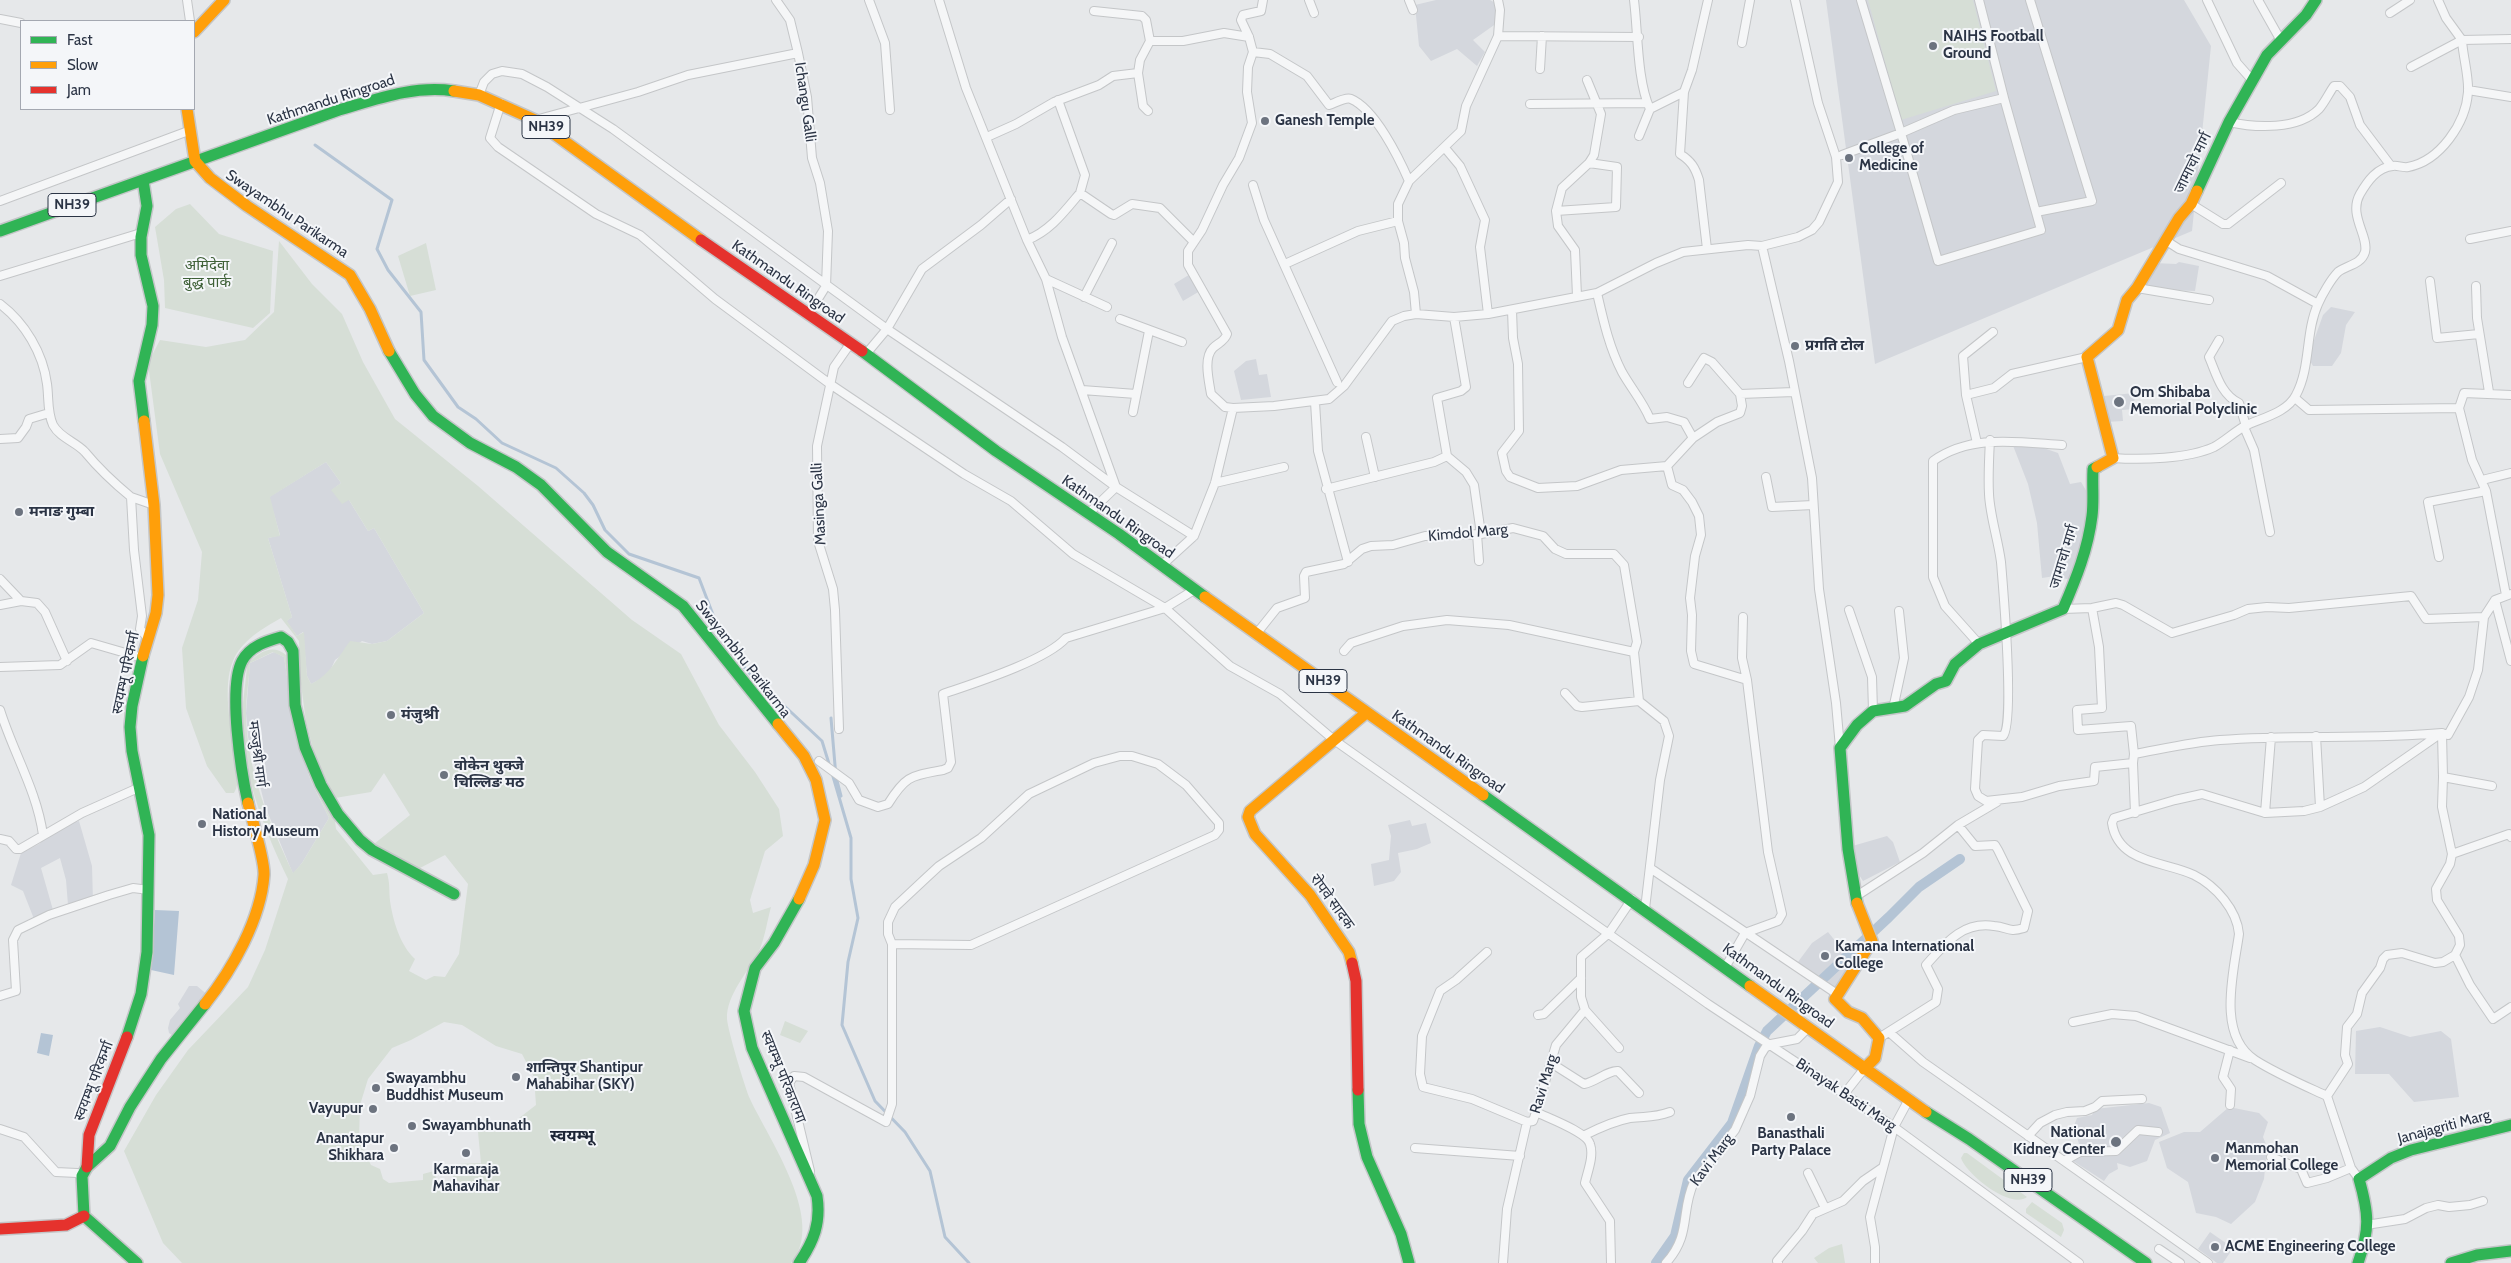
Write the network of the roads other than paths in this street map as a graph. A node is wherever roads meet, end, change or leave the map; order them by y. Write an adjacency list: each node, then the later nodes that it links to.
1 (187, 0): 27 (street)
2 (224, 0): 29 (main road)
3 (776, 0): 40 (street)
4 (869, 0): 58 (street)
5 (940, 0): 65 (street)
6 (1263, 0): 32 (street)
7 (1309, 0): 24 (street)
8 (1410, 0): 22 (street)
9 (1498, 0): 30 (street)
10 (1634, 0): 33 (street)
11 (1708, 0): 47 (street)
12 (1750, 0): 38 (street)
13 (1795, 0): 90 (street)
14 (1861, 0): 63 (street)
15 (1979, 0): 50 (street)
16 (2030, 0): 80 (street)
17 (2207, 0): 45 (street)
18 (2258, 0): 34 (street)
19 (2316, 0): 34 (main road, जामाचो मार्ग)
20 (2410, 0): 25 (street)
21 (2438, 0): 35 (street)
22 (1413, 10)
23 (1094, 12): 37 (street)
24 (1314, 13)
25 (2390, 13)
26 (0, 19): 28 (street)
27 (190, 20)
28 (20, 23)
29 (195, 31)
30 (1498, 36): 31 (street); 66 (street)
31 (1542, 36): 33 (street); 42 (street)
32 (1249, 37): 37 (street); 39 (street)
33 (1639, 37): 55 (street)
34 (2280, 39): 45 (main road, जामाचो मार्ग)
35 (2462, 40): 36 (street); 41 (street); 46 (street)
36 (2511, 40)
37 (1150, 41): 43 (street)
38 (1742, 44)
39 (1253, 52): 72 (street); 88 (street)
40 (798, 53): 56 (street, Ichangu Galli); 96 (street, Ichangu Galli)
41 (2411, 67)
42 (1540, 69)
43 (1138, 73): 51 (street); 59 (street)
44 (1587, 80): 54 (street)
45 (2252, 80): 61 (main road, जामाचो मार्ग)
46 (2468, 90): 49 (street); 70 (street)
47 (1684, 92): 55 (street); 91 (street)
48 (479, 95): 52 (main road, Kathmandu Ringroad / NH39); 56 (street); 68 (main road, Kathmandu Ringroad / NH39)
49 (2511, 97)
50 (2004, 98): 63 (street); 80 (street)
51 (1058, 100): 65 (street); 75 (street)
52 (501, 103): 60 (main road, Kathmandu Ringroad / NH39); 123 (street, Binayak Basti Marg)
53 (1530, 104): 54 (street)
54 (1599, 104): 55 (street); 69 (street)
55 (1649, 106): 64 (street)
56 (580, 108): 60 (street, Ichangu Galli); 96 (street)
57 (187, 110): 62 (main road)
58 (890, 110)
59 (1148, 111)
60 (535, 120): 109 (main road, Kathmandu Ringroad / NH39)
61 (2229, 122): 70 (street); 78 (main road, जामाचो मार्ग)
62 (191, 130): 68 (main road); 77 (street)
63 (1901, 133): 67 (street); 80 (street)
64 (1639, 136)
65 (987, 137): 76 (street)
66 (1445, 148): 72 (street); 108 (street)
67 (1842, 155)
68 (195, 161): 71 (main road, Kathmandu Ringroad / NH39); 213 (main road, Swayambhu Parikarma)
69 (1589, 163): 79 (street); 79 (street)
70 (2391, 166): 104 (street)
71 (143, 180): 82 (main road, Kathmandu Ringroad / NH39); 84 (main road, स्वयम्भू परिकर्मा)
72 (1409, 181): 81 (street)
73 (2281, 183): 78 (street)
74 (1253, 185): 92 (street)
75 (1080, 193): 86 (street); 88 (street)
76 (1011, 199): 86 (street); 112 (street)
77 (0, 201)
78 (2191, 204): 87 (main road, जामाचो मार्ग)
79 (1556, 211): 100 (street)
80 (2036, 212)
81 (1398, 221): 92 (street); 107 (street)
82 (0, 231)
83 (2511, 231): 85 (street)
84 (142, 234): 93 (street); 157 (main road, स्वयम्भू परिकर्मा)
85 (2470, 239)
86 (1027, 240): 94 (street)
87 (2165, 240): 98 (main road, जामाचो मार्ग); 104 (street)
88 (1194, 242): 133 (street)
89 (1112, 243): 101 (street)
90 (1762, 246): 91 (street); 125 (street)
91 (1707, 249): 99 (street)
92 (1285, 264): 121 (street)
93 (0, 276)
94 (1046, 279): 101 (street); 124 (street)
95 (2430, 280): 115 (street)
96 (826, 286): 109 (street); 112 (street)
97 (2476, 286): 115 (street)
98 (2137, 288): 102 (street); 120 (main road, जामाचो मार्ग)
99 (1597, 293): 100 (street); 139 (street)
100 (1577, 296): 106 (street)
101 (1084, 297): 105 (street)
102 (2209, 300)
103 (0, 304): 135 (street)
104 (2318, 304): 131 (street)
105 (1107, 307)
106 (1512, 310): 108 (street); 146 (street)
107 (1416, 314): 110 (street); 132 (street)
108 (1488, 314): 110 (street)
109 (808, 315): 118 (main road, Kathmandu Ringroad / NH39)
110 (1454, 317): 144 (street)
111 (1120, 319): 113 (street)
112 (887, 329): 119 (street); 153 (street)
113 (1148, 331): 117 (street); 127 (street)
114 (1993, 332): 130 (street)
115 (2479, 334): 126 (street)
116 (2219, 340): 137 (street)
117 (1182, 342)
118 (850, 344): 119 (main road, Kathmandu Ringroad / NH39); 123 (street, Masinga Galli)
119 (866, 354): 159 (main road, Kathmandu Ringroad / NH39)
120 (2086, 357): 130 (street); 145 (main road)
121 (1337, 382)
122 (1688, 383): 128 (street)
123 (830, 384): 173 (street, Binayak Basti Marg); 197 (street, Masinga Galli)
124 (1082, 390): 127 (street); 153 (street)
125 (1794, 392): 128 (street); 158 (street)
126 (2489, 392): 129 (street); 134 (street)
127 (1136, 394): 136 (street)
128 (1740, 394): 139 (street)
129 (2511, 395)
130 (1966, 396): 142 (street)
131 (2294, 398): 134 (street); 137 (street)
132 (1315, 402): 133 (street); 154 (street)
133 (1233, 408): 152 (street)
134 (2458, 408): 151 (street)
135 (50, 412): 140 (street); 156 (street)
136 (1133, 412)
137 (2245, 426): 145 (street); 160 (street)
138 (1366, 437): 150 (street)
139 (1693, 438): 146 (street)
140 (0, 439)
141 (1990, 440): 142 (street); 143 (street); 181 (street)
142 (1977, 443): 183 (street)
143 (2062, 445)
144 (1447, 456): 150 (street); 161 (street)
145 (2113, 458): 175 (main road, जामाचो मार्ग)
146 (1667, 466): 190 (street)
147 (1284, 467): 152 (street)
148 (2511, 473): 151 (street)
149 (1766, 477): 158 (street)
150 (1375, 478): 154 (street)
151 (2482, 480): 155 (street)
152 (1215, 484): 162 (street)
153 (1116, 487): 159 (street); 162 (street)
154 (1326, 489): 165 (street)
155 (2486, 491): 163 (street); 169 (street)
156 (131, 498): 157 (street); 182 (street)
157 (154, 505): 182 (main road, स्वयम्भू परिकर्मा)
158 (1813, 506): 202 (street)
159 (1089, 513): 166 (main road, Kathmandu Ringroad / NH39)
160 (2270, 532)
161 (1479, 534): 164 (street); 165 (street, Kimdol Marg); 185 (street, Kimdol Marg)
162 (1194, 536): 166 (street)
163 (2439, 557)
164 (1479, 561)
165 (1348, 562): 180 (street, Kimdol Marg)
166 (1161, 566): 168 (main road, Kathmandu Ringroad / NH39)
167 (0, 579): 171 (street)
168 (1194, 590): 173 (street); 180 (main road, Kathmandu Ringroad / NH39)
169 (2508, 594): 170 (street)
170 (2495, 600): 179 (street); 188 (street)
171 (21, 601): 172 (street); 187 (street)
172 (0, 605)
173 (1165, 608): 201 (street, Binayak Basti Marg); 204 (street)
174 (2092, 608): 175 (street); 179 (street); 203 (street)
175 (2063, 609): 181 (main road, जामाचो मार्ग)
176 (1849, 610): 195 (street)
177 (1899, 611): 193 (street)
178 (1743, 617): 190 (street)
179 (2484, 617): 198 (street)
180 (1256, 633): 196 (main road, Kathmandu Ringroad / NH39)
181 (2006, 633): 183 (main road, जामाचो मार्ग); 209 (street)
182 (147, 637): 186 (main road, स्वयम्भू परिकर्मा)
183 (1979, 644): 193 (main road, जामाचो मार्ग)
184 (1344, 651): 185 (street)
185 (1634, 652): 192 (street, Kimdol Marg)
186 (144, 658): 187 (street); 208 (main road, स्वयम्भू परिकर्मा)
187 (67, 661): 189 (street)
188 (2511, 661)
189 (0, 667)
190 (1747, 680): 226 (street)
191 (1565, 693): 192 (street)
192 (1639, 700): 219 (street)
193 (1892, 709): 195 (main road, जामाचो मार्ग)
194 (0, 710): 215 (street)
195 (1873, 711): 202 (main road)
196 (1366, 713): 201 (main road, रोपवे सादक); 223 (main road, Kathmandu Ringroad / NH39)
197 (839, 728)
198 (2442, 733): 199 (street); 206 (street); 210 (street)
199 (2316, 736): 200 (street); 210 (street)
200 (2270, 737): 203 (street); 212 (street)
201 (1334, 740): 225 (street, Binayak Basti Marg); 280 (main road, रोपवे सादक)
202 (1840, 748): 222 (main road)
203 (2134, 754): 205 (street)
204 (819, 761)
205 (2133, 763): 209 (street); 211 (street)
206 (2443, 777): 207 (street); 218 (street)
207 (2492, 786)
208 (138, 788): 215 (street); 220 (main road, स्वयम्भू परिकर्मा)
209 (1997, 802): 214 (street)
210 (2320, 807): 212 (street)
211 (2135, 813): 212 (street); 243 (street)
212 (2265, 813)
213 (825, 820): 270 (main road, स्वयम्भू परिकारामा)
214 (1958, 824): 222 (street); 239 (street)
215 (43, 835): 217 (street)
216 (2511, 837): 218 (street)
217 (0, 839)
218 (2452, 854): 229 (street)
219 (1650, 868): 224 (street); 226 (street)
220 (149, 890): 233 (street); 267 (main road, स्वयम्भू परिकर्मा)
221 (454, 894): 267 (main road, मञ्जुश्री मार्ग)
222 (1855, 897): 232 (main road)
223 (1632, 899): 224 (main road, Kathmandu Ringroad / NH39); 225 (street)
224 (1645, 909): 230 (main road, Kathmandu Ringroad / NH39)
225 (1609, 933): 231 (street); 240 (street, Binayak Basti Marg)
226 (1745, 933): 230 (street); 232 (street)
227 (892, 944): 227 (street); 270 (street)
228 (1487, 952): 254 (street)
229 (2455, 955): 234 (street); 248 (street)
230 (1726, 966): 238 (main road, Kathmandu Ringroad / NH39)
231 (1581, 978): 235 (street); 236 (street)
232 (1837, 994): 239 (main road)
233 (0, 996)
234 (2511, 1007)
235 (1585, 1010): 241 (street); 244 (street, Ravi Marg)
236 (1538, 1014)
237 (2073, 1022): 242 (street)
238 (1809, 1027): 240 (street); 245 (main road, Kathmandu Ringroad / NH39)
239 (1884, 1035): 245 (main road); 260 (street)
240 (1771, 1044): 247 (street, Binayak Basti Marg); 283 (street, Kavi Marg)
241 (1619, 1048)
242 (2230, 1050): 243 (street); 251 (street)
243 (2254, 1060): 248 (street)
244 (1551, 1062): 246 (street); 252 (street, Ravi Marg)
245 (1864, 1069): 247 (street); 250 (main road, Kathmandu Ringroad / NH39)
246 (1639, 1093)
247 (1845, 1093): 256 (street, Binayak Basti Marg)
248 (2327, 1096): 266 (street)
249 (2142, 1099): 260 (street)
250 (1908, 1101): 256 (street); 287 (main road, Kathmandu Ringroad / NH39)
251 (2230, 1105)
252 (1536, 1112): 254 (street, Ravi Marg); 259 (street)
253 (1670, 1112): 259 (street)
254 (1527, 1122): 262 (street, Ravi Marg)
255 (2511, 1125): 269 (main road, Janajagriti Marg)
256 (1894, 1126): 265 (street); 286 (street, Binayak Basti Marg)
257 (0, 1129): 267 (street)
258 (2158, 1132): 264 (street)
259 (1584, 1135): 282 (street)
260 (2028, 1136): 264 (street)
261 (1415, 1148): 262 (street)
262 (1520, 1156): 281 (street, Ravi Marg)
263 (2271, 1157): 266 (street)
264 (2064, 1161): 289 (street)
265 (1882, 1168): 272 (street); 285 (street)
266 (2352, 1168): 269 (street)
267 (84, 1172): 273 (main road, स्वयम्भू परिकर्मा)
268 (1808, 1173): 272 (street)
269 (2359, 1179): 274 (main road)
270 (817, 1196): 279 (main road, स्वयम्भू परिकारामा)
271 (2482, 1201): 274 (street)
272 (1825, 1208): 284 (street)
273 (84, 1216): 275 (main road); 278 (main road)
274 (2366, 1225): 290 (main road)
275 (0, 1229)
276 (2159, 1249): 288 (street)
277 (2511, 1251): 291 (main road)
278 (137, 1263)
279 (799, 1263)
280 (1409, 1263)
281 (1503, 1263)
282 (1611, 1263)
283 (1666, 1263)
284 (1778, 1263)
285 (1874, 1263)
286 (2079, 1263)
287 (2146, 1263)
288 (2180, 1263)
289 (2208, 1263)
290 (2358, 1263)
291 (2451, 1263)

